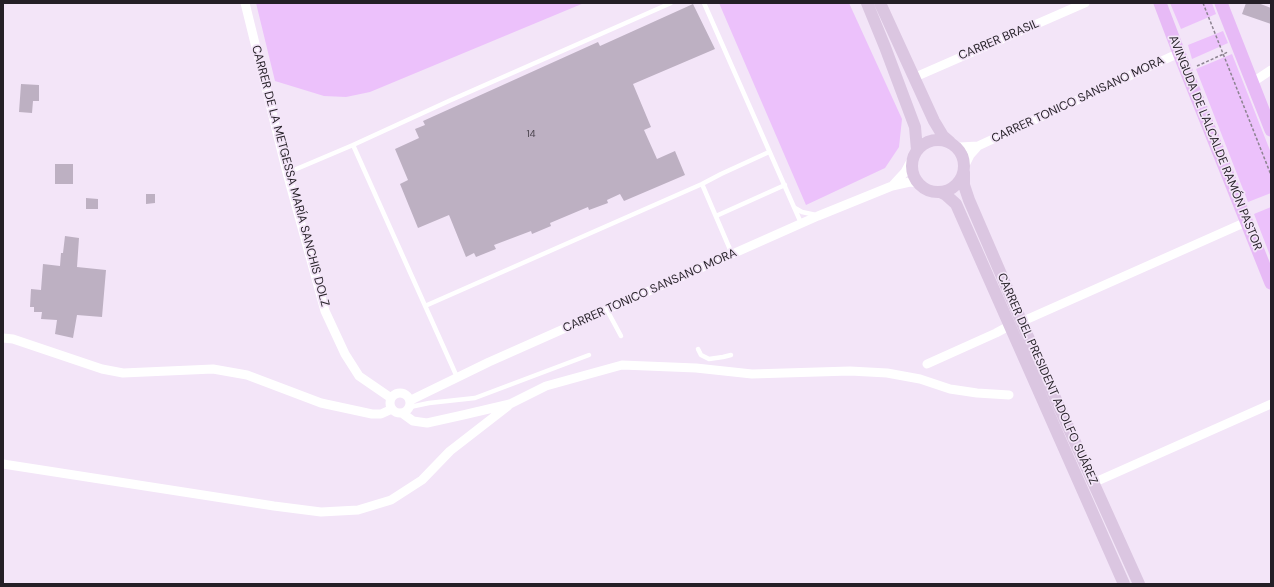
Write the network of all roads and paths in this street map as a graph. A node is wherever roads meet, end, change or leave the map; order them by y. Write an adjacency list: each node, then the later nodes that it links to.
1 (245, 3): 24 (street, CARRER DE LA METGESSA MARÍA SANCHIS DOLZ)
2 (671, 3): 19 (lane)
3 (704, 3): 21 (lane)
4 (867, 3): 22 (main road)
5 (880, 3): 15 (main road)
6 (1085, 3): 15 (street, CARRER BRASIL)
7 (1160, 3): 11 (main road, AVINGUDA DE L'ALCALDE RAMÓN PASTOR)
8 (1202, 3): 12 (path)
9 (1221, 3): 16 (main road)
10 (1232, 51): 12 (path)
11 (1179, 53): 14 (main road, AVINGUDA DE L'ALCALDE RAMÓN PASTOR); 20 (street, CARRER TONICO SANSANO MORA)
12 (1224, 54): 14 (path); 25 (path)
13 (1271, 70): 16 (street)
14 (1186, 71): 34 (main road, AVINGUDA DE L'ALCALDE RAMÓN PASTOR)
15 (913, 78): 18 (main road)
16 (1253, 82): 17 (main road)
17 (1271, 130)
18 (952, 144): 20 (street, CARRER TONICO SANSANO MORA); 22 (main road); 23 (main road)
19 (353, 145): 24 (lane); 38 (lane)
20 (978, 146): 23 (street, CARRER TONICO SANSANO MORA)
21 (769, 152): 27 (lane); 28 (lane)
22 (915, 154): 26 (main road); 29 (street, CARRER TONICO SANSANO MORA)
23 (964, 170): 30 (main road); 40 (main road, CARRER DEL PRESIDENT ADOLFO SUÁREZ)
24 (287, 173): 50 (street, CARRER DE LA METGESSA MARÍA SANCHIS DOLZ)
25 (1271, 175)
26 (918, 183): 29 (street, CARRER TONICO SANSANO MORA); 30 (main road)
27 (702, 184): 32 (lane); 38 (lane)
28 (785, 185): 31 (lane); 32 (lane)
29 (892, 186): 33 (street, CARRER TONICO SANSANO MORA)
30 (940, 192): 41 (main road, CARRER DEL PRESIDENT ADOLFO SUÁREZ)
31 (795, 208): 33 (lane); 35 (lane)
32 (716, 216): 36 (lane)
33 (818, 216): 35 (street, CARRER TONICO SANSANO MORA)
34 (1246, 222): 37 (main road, AVINGUDA DE L'ALCALDE RAMÓN PASTOR); 40 (street)
35 (802, 223): 36 (street, CARRER TONICO SANSANO MORA)
36 (732, 254): 39 (street, CARRER TONICO SANSANO MORA)
37 (1271, 283)
38 (425, 306): 48 (lane)
39 (607, 310): 42 (lane); 48 (street, CARRER TONICO SANSANO MORA)
40 (1022, 322): 57 (main road, CARRER DEL PRESIDENT ADOLFO SUÁREZ)
41 (1009, 326): 47 (street); 58 (main road, CARRER DEL PRESIDENT ADOLFO SUÁREZ)
42 (621, 336)
43 (3, 338): 54 (street)
44 (698, 349): 46 (lane)
45 (588, 355): 51 (lane)
46 (730, 355)
47 (927, 364)
48 (457, 377): 51 (street, CARRER TONICO SANSANO MORA)
49 (1009, 395): 52 (street)
50 (391, 398): 51 (street); 54 (street)
51 (410, 404): 55 (street)
52 (510, 404): 55 (street); 56 (street)
53 (1271, 404): 57 (street)
54 (392, 409): 55 (street)
55 (402, 413)
56 (3, 464)
57 (1093, 483): 59 (main road, CARRER DEL PRESIDENT ADOLFO SUÁREZ)
58 (1124, 584)
59 (1138, 584)

